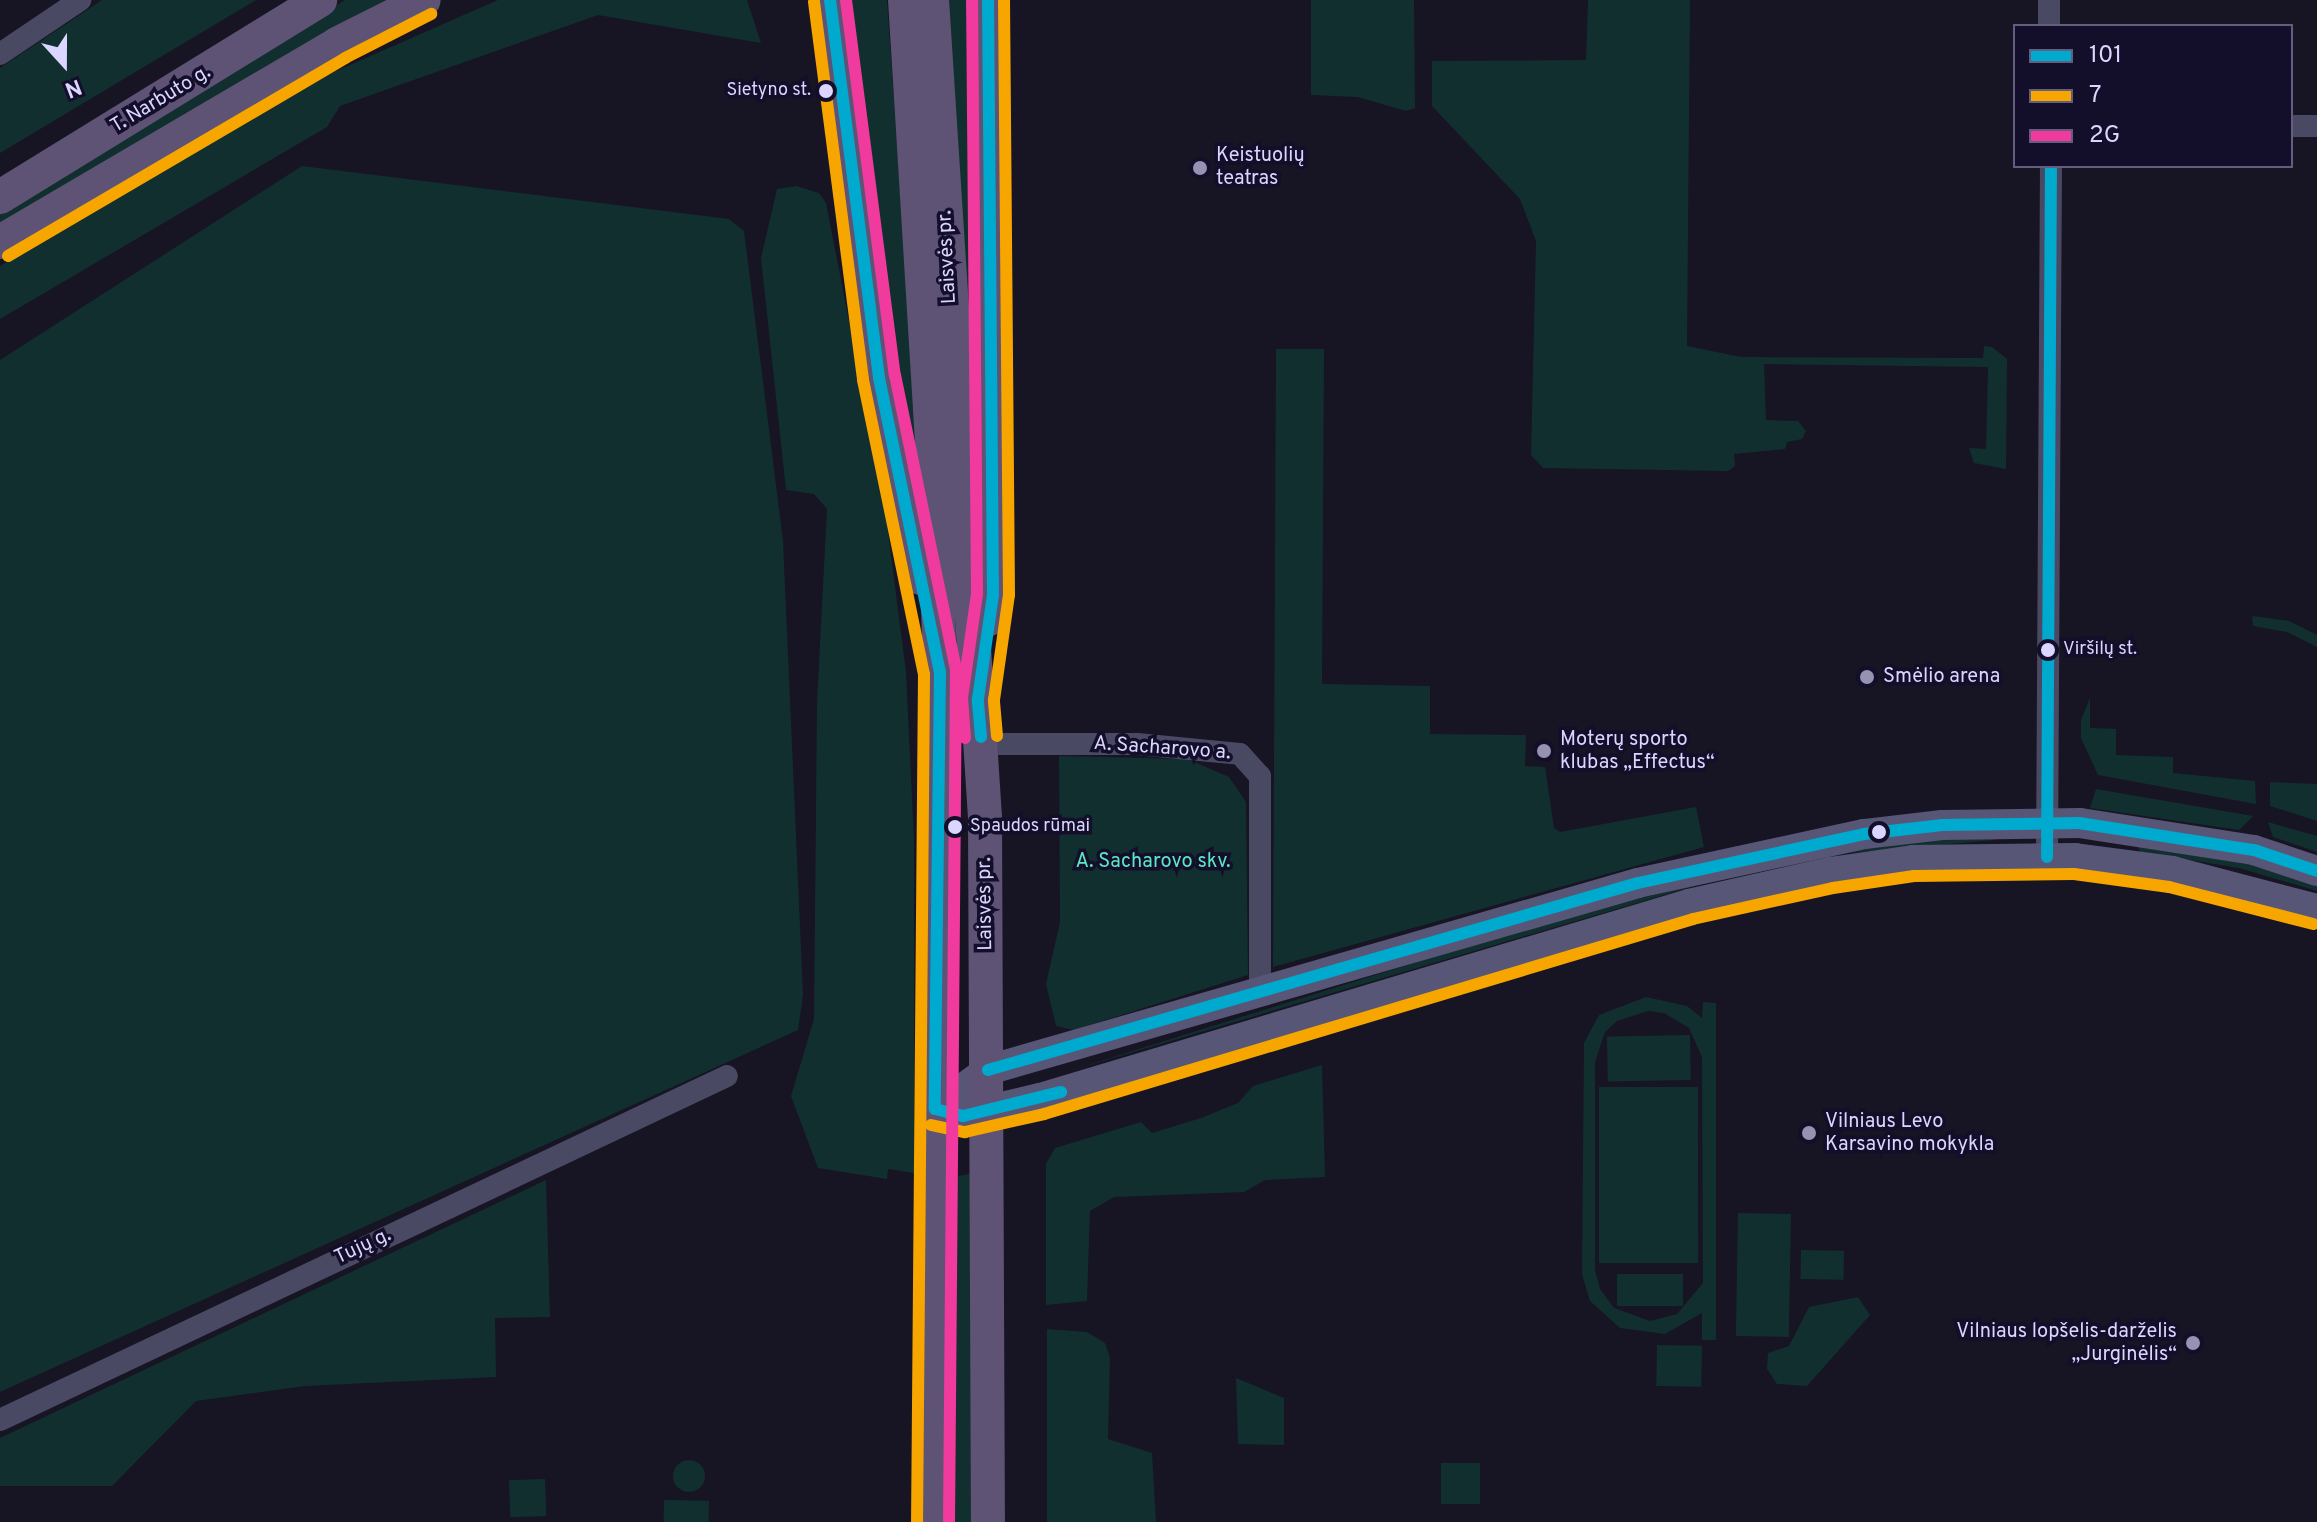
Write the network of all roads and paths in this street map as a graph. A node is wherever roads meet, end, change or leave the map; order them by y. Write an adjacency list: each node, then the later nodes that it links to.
1 (80, 0): 10 (street)
2 (320, 0): 15 (main road, T. Narbuto g.)
3 (424, 0): 16 (main road, T. Narbuto g.)
4 (830, 0): 17 (main road, Laisvės pr.)
5 (905, 0): 13 (main road, Laisvės pr.)
6 (932, 0): 13 (main road, Laisvės pr.)
7 (988, 0): 18 (main road)
8 (2049, 0): 9 (street)
9 (2049, 24)
10 (0, 54)
11 (2293, 126): 12 (street)
12 (2317, 126)
13 (926, 128): 17 (main road, Laisvės pr.); 18 (main road, Laisvės pr.)
14 (2051, 168): 20 (street)
15 (0, 197)
16 (0, 242)
17 (940, 672): 27 (main road, Laisvės pr.)
18 (978, 699): 19 (main road, Laisvės pr.)
19 (982, 744): 24 (street, A. Sacharovo a.); 25 (main road, Laisvės pr.)
20 (2048, 820): 21 (street); 22 (main road); 24 (main road)
21 (2047, 857): 23 (main road); 28 (main road)
22 (2317, 871)
23 (2317, 909)
24 (1260, 993): 25 (main road)
25 (988, 1070): 27 (main road); 28 (main road, Laisvės pr.)
26 (727, 1076): 29 (street, Tujų g.)
27 (935, 1109): 28 (main road); 30 (main road, Laisvės pr.)
28 (988, 1110): 31 (main road, Laisvės pr.)
29 (0, 1420)
30 (933, 1522)
31 (988, 1522)

